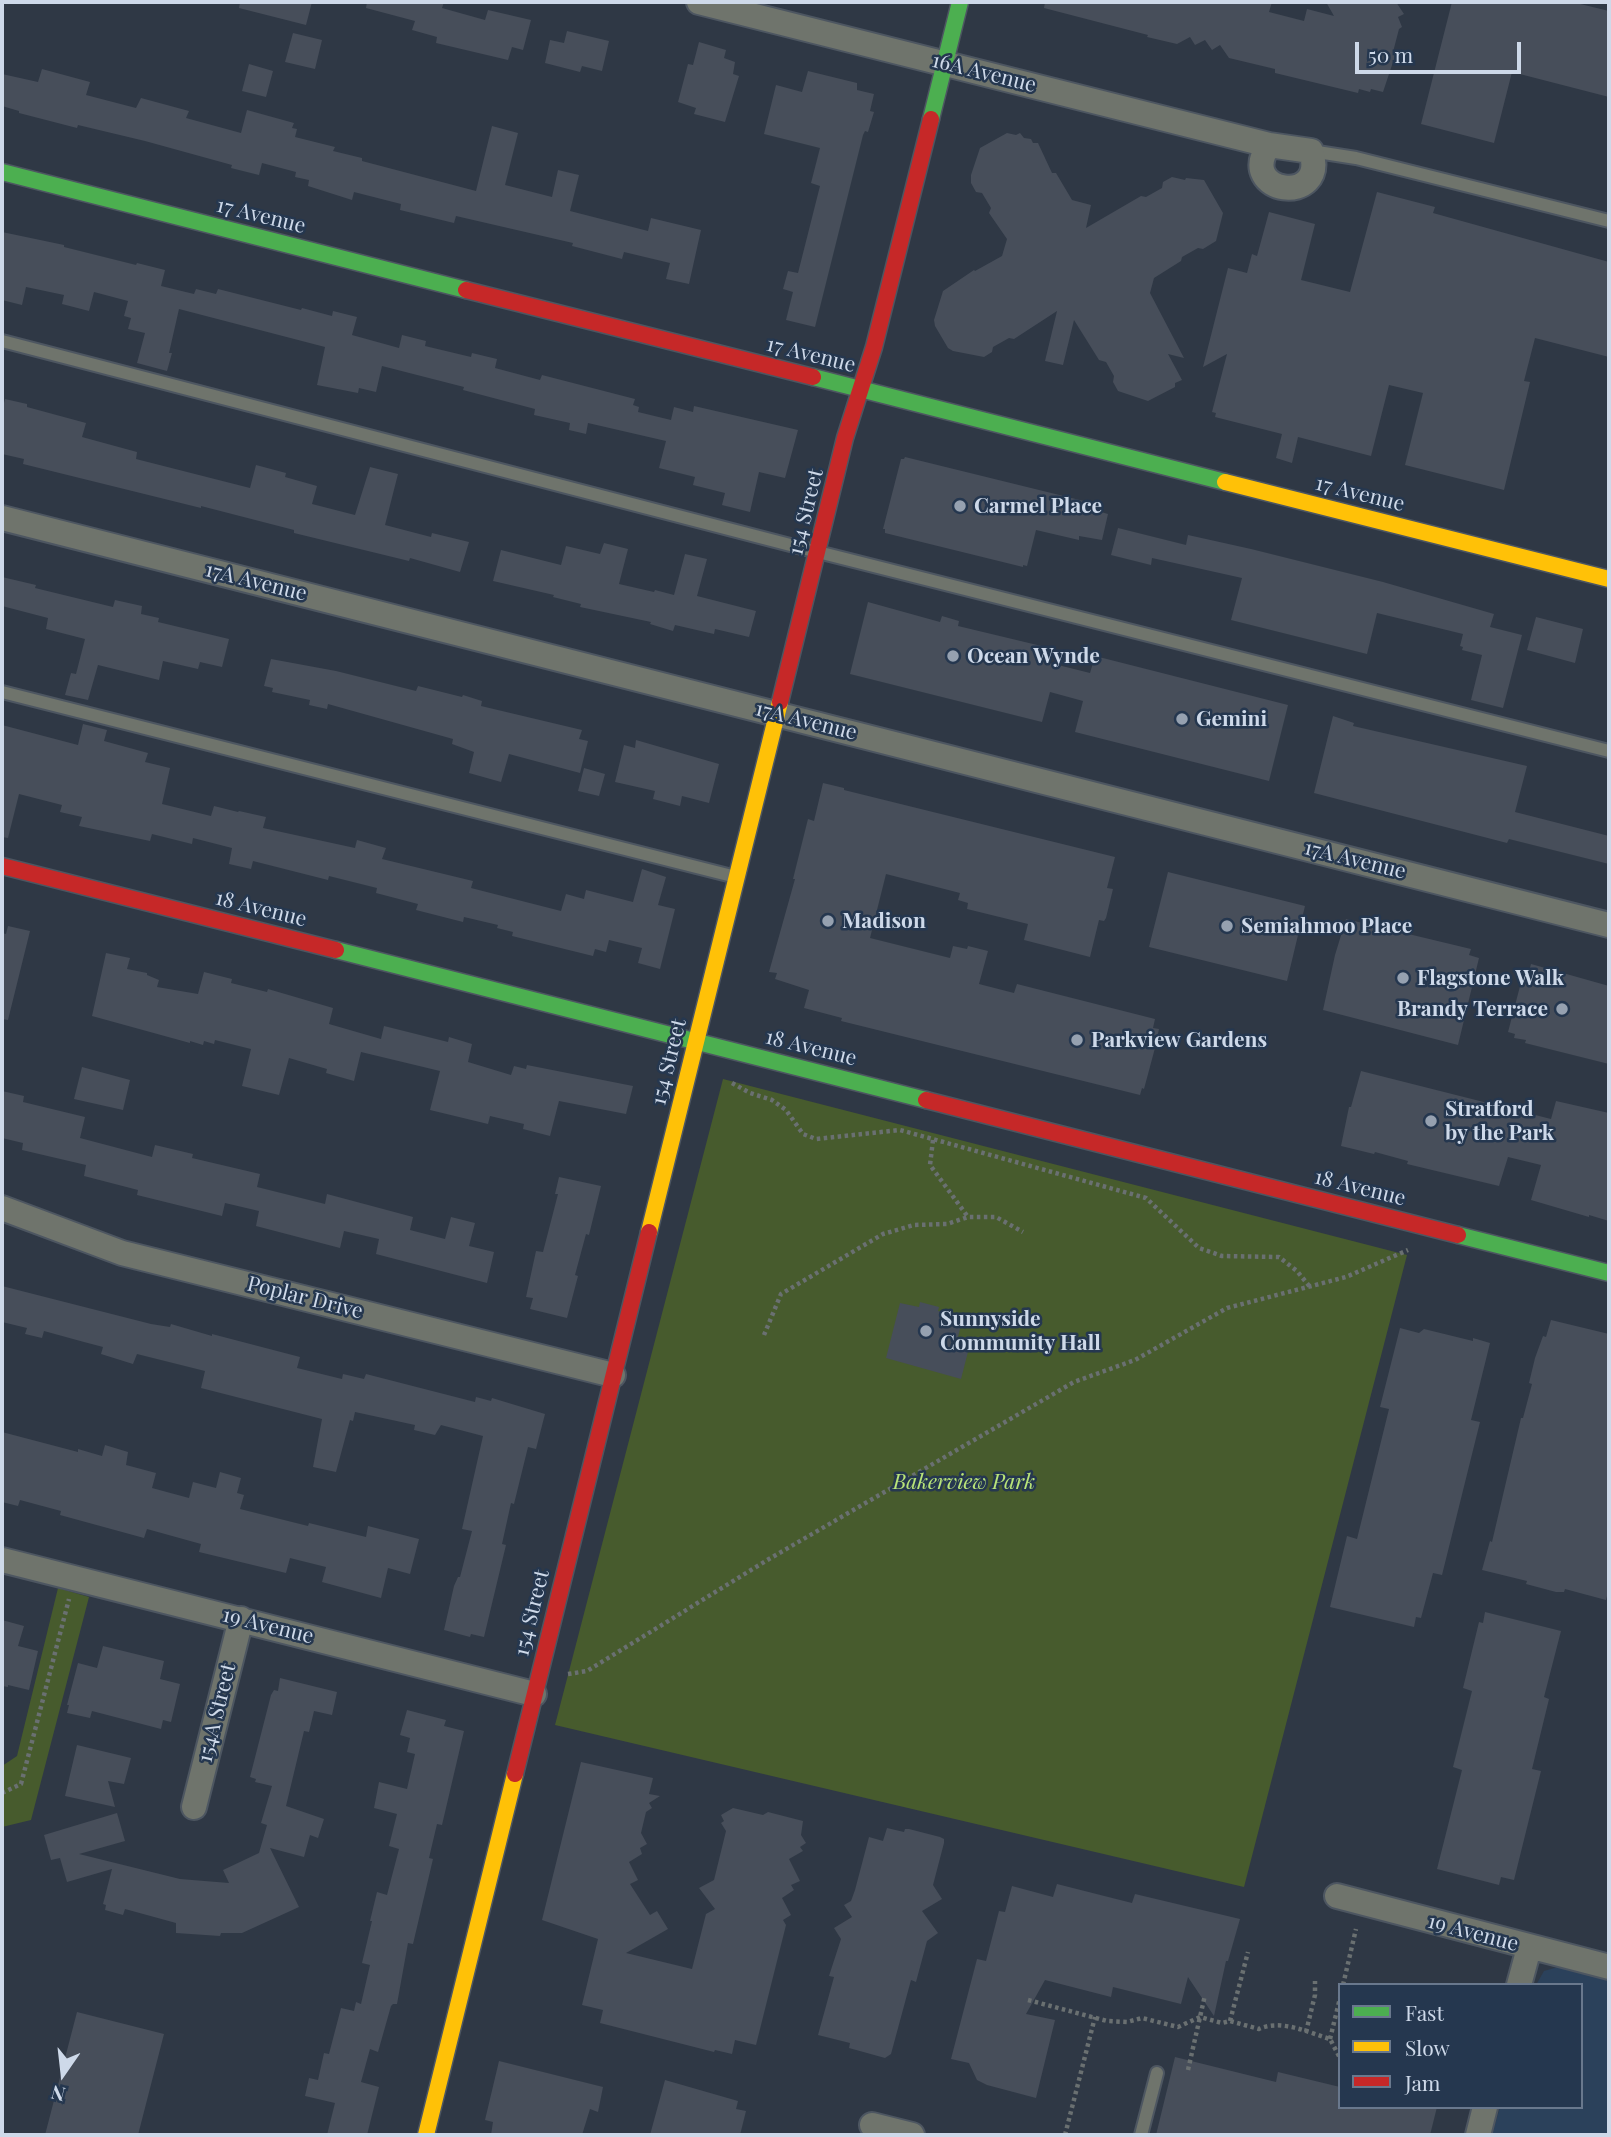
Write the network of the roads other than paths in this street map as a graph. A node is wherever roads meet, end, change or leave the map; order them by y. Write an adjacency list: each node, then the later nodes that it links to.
1 (699, 2): 3 (street, 16A Avenue)
2 (960, 2): 3 (street, 154 Street)
3 (944, 63): 4 (street, 16A Avenue); 9 (street, 154 Street)
4 (1269, 145): 5 (street, 16A Avenue); 5 (street)
5 (1311, 151): 7 (lane)
6 (2, 172): 9 (street, 17 Avenue)
7 (1609, 221)
8 (2, 341): 11 (lane)
9 (860, 389): 11 (street, 154 Street); 12 (street, 17 Avenue)
10 (2, 518): 14 (street, 17A Avenue)
11 (817, 552): 14 (street, 154 Street); 15 (lane)
12 (1609, 579)
13 (2, 692): 17 (lane)
14 (777, 713): 17 (street, 154 Street); 18 (street, 17A Avenue)
15 (1609, 751)
16 (2, 866): 19 (street, 18 Avenue)
17 (736, 877): 19 (street, 154 Street)
18 (1609, 925)
19 (696, 1041): 21 (street, 18 Avenue); 22 (street, 154 Street)
20 (2, 1208): 22 (street, Poplar Drive)
21 (1609, 1272)
22 (613, 1375): 25 (street, 154 Street)
23 (2, 1560): 24 (street, 19 Avenue)
24 (241, 1619): 25 (street, 19 Avenue); 26 (street, 154A Street)
25 (534, 1694): 34 (street, 154 Street)
26 (194, 1807)
27 (1337, 1896): 28 (street, 19 Avenue)
28 (1530, 1948): 29 (street, 19 Avenue); 30 (street)
29 (1609, 1968)
30 (1520, 1983)
31 (1157, 2073): 36 (lane)
32 (1484, 2109): 37 (street)
33 (872, 2125): 35 (street)
34 (426, 2135)
35 (912, 2135)
36 (1141, 2135)
37 (1478, 2135)

